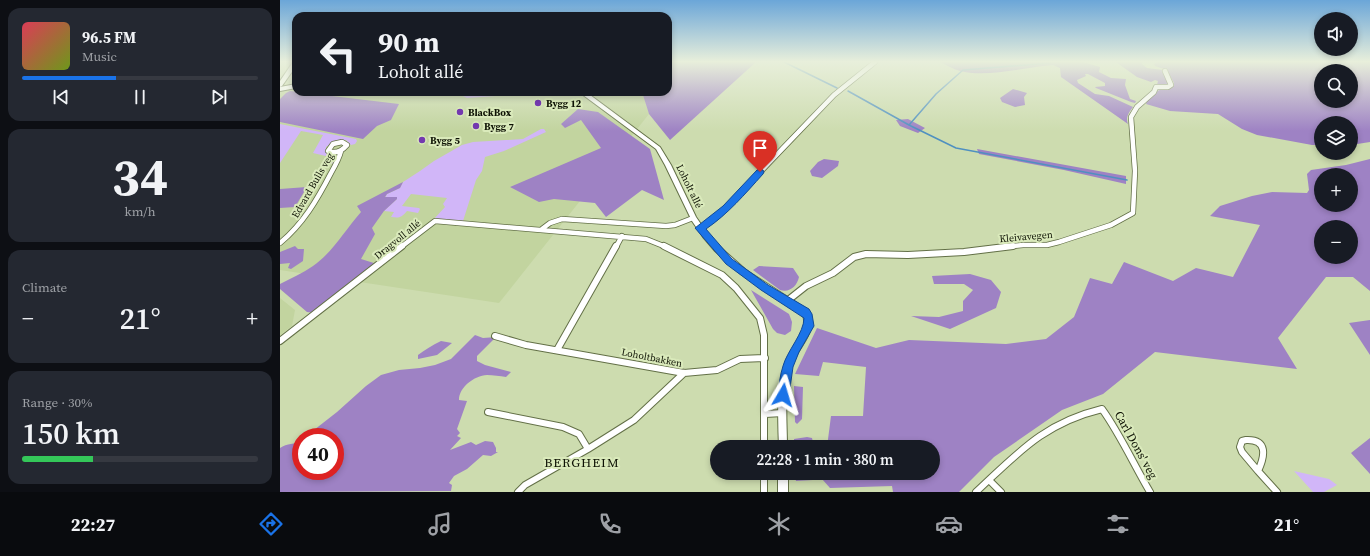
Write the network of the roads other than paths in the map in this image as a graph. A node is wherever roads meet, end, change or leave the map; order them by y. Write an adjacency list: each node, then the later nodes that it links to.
1 (280, 85): 4 (street)
2 (846, 85): 10 (street)
3 (1171, 85): 14 (street, Kleivavegen)
4 (292, 86)
5 (292, 87): 6 (street)
6 (280, 89)
7 (587, 96): 9 (street, Loholt allé)
8 (341, 151): 13 (street, Edvard Bulls veg)
9 (693, 218): 10 (street, Loholt allé); 11 (street)
10 (700, 228): 14 (street, Loholt allé)
11 (542, 229): 12 (street, Dragvoll allé); 16 (street, Dragvoll allé)
12 (622, 236): 17 (street); 18 (street, Dragvoll allé)
13 (280, 243)
14 (787, 301): 21 (street, Loholt allé)
15 (495, 336): 17 (street, Loholtbakken)
16 (280, 341)
17 (557, 350): 19 (street, Loholtbakken)
18 (765, 358): 19 (street, Loholtbakken); 22 (street, Dragvoll allé)
19 (684, 373): 25 (street)
20 (488, 412): 25 (street)
21 (783, 413): 22 (street); 24 (street, Loholt allé)
22 (765, 414): 23 (street)
23 (764, 440)
24 (783, 440)
25 (588, 449): 30 (street)
26 (1258, 470): 26 (street); 36 (street)
27 (764, 480): 31 (street)
28 (783, 480): 32 (street)
29 (989, 480): 33 (street); 34 (street); 35 (street, Carl Dons' veg)
30 (518, 492)
31 (764, 492)
32 (783, 492)
33 (976, 492)
34 (1001, 492)
35 (1150, 492)
36 (1277, 492)

